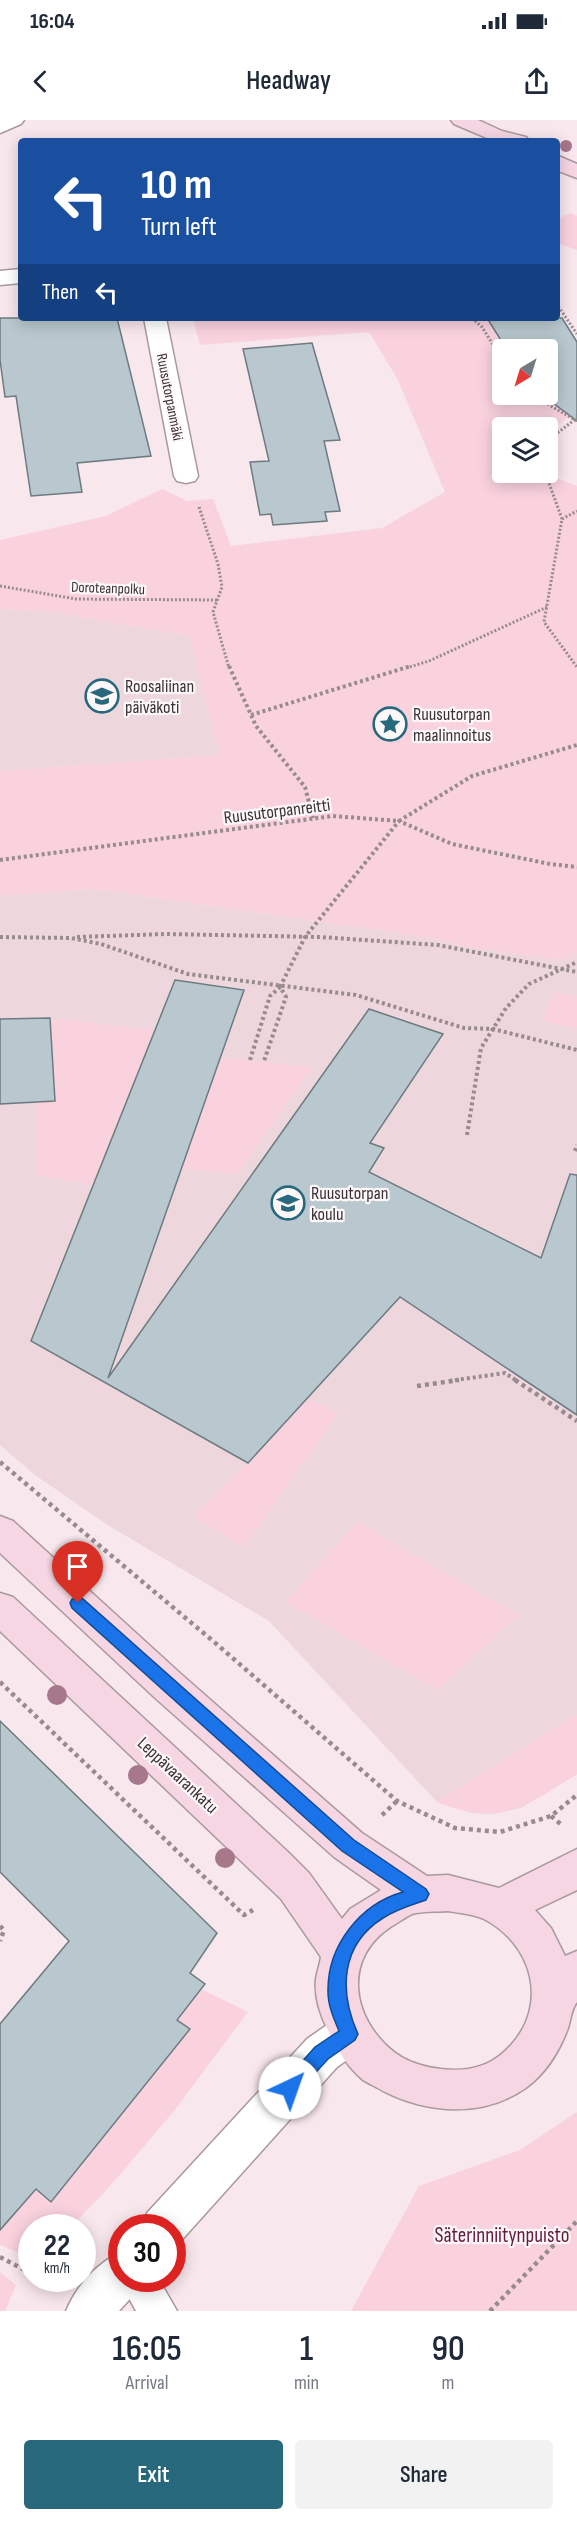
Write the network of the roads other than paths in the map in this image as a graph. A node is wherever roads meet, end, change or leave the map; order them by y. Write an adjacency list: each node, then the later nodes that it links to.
1 (14, 120): 4 (street)
2 (460, 120): 5 (main road)
3 (503, 120): 6 (main road)
4 (0, 127)
5 (508, 138)
6 (516, 138)
7 (560, 163): 8 (main road)
8 (577, 172)
9 (18, 276): 10 (street)
10 (0, 278)
11 (156, 321): 12 (street, Ruusutorpanmäki)
12 (186, 476)
13 (0, 1531): 16 (main road)
14 (0, 1608): 18 (main road, Leppävaarankatu)
15 (577, 1868): 17 (main road)
16 (420, 1894): 17 (main road); 18 (main road)
17 (499, 1907): 19 (main road)
18 (343, 1954): 20 (main road)
19 (566, 1984): 20 (main road)
20 (349, 2034): 21 (street)
21 (176, 2214)
22 (108, 2290): 24 (street)
23 (145, 2292): 25 (lane)
24 (89, 2311)
25 (158, 2311)

